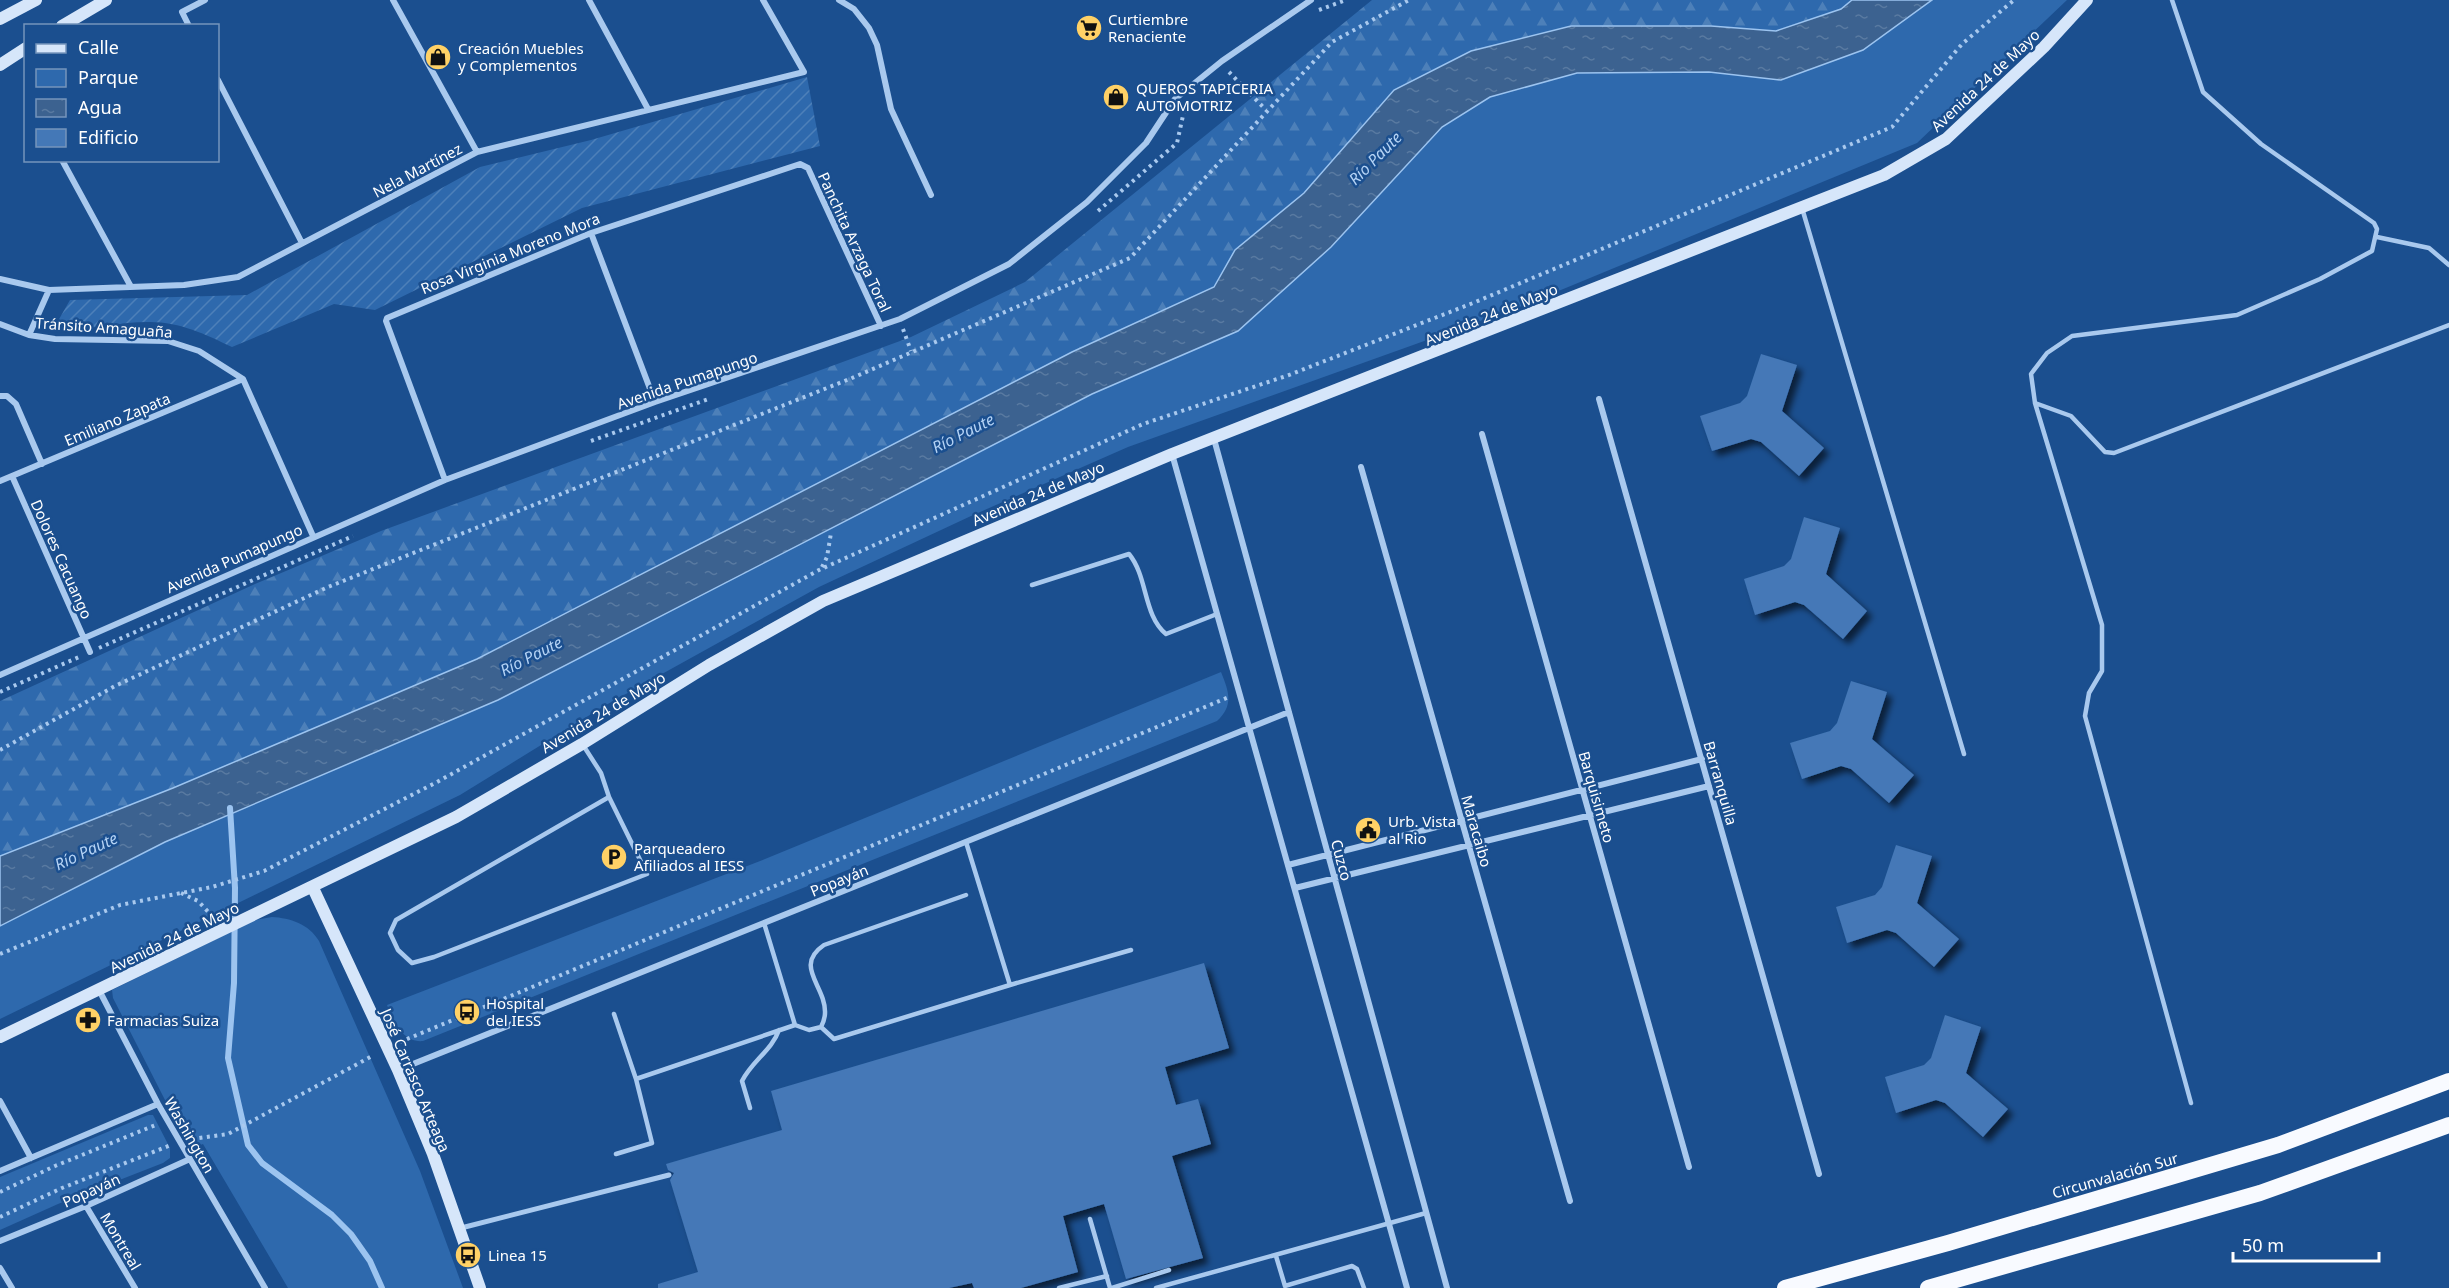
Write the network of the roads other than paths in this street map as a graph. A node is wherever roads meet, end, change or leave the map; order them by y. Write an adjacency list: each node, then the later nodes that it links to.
1 (36, 0): 11 (main road)
2 (106, 0): 12 (main road)
3 (205, 0): 13 (street)
4 (393, 0): 18 (street)
5 (589, 0): 17 (street)
6 (763, 0): 17 (street, Nela Martínez)
7 (839, 0): 21 (street)
8 (1311, 0): 32 (street, Avenida Pumapungo)
9 (2087, 0): 22 (main road, Avenida 24 de Mayo)
10 (2172, 0): 24 (lane)
11 (0, 19)
12 (66, 24)
13 (188, 24)
14 (24, 49): 15 (main road)
15 (0, 64)
16 (219, 82): 25 (street)
17 (648, 109): 18 (street, Nela Martínez)
18 (477, 152): 25 (street, Nela Martínez)
19 (63, 162): 28 (street)
20 (808, 168): 23 (street, Rosa Virginia Moreno Mora); 32 (street, Panchita Arzaga Toral)
21 (931, 195)
22 (1802, 206): 40 (main road, Avenida 24 de Mayo); 56 (lane)
23 (591, 233): 37 (street); 45 (street, Rosa Virginia Moreno Mora)
24 (2377, 237): 26 (lane); 38 (lane)
25 (302, 243): 28 (street, Nela Martínez)
26 (2449, 265)
27 (0, 279): 29 (street, Nela Martínez)
28 (130, 285): 29 (street, Nela Martínez)
29 (49, 290): 33 (street)
30 (0, 324): 33 (street, Tránsito Amaguaña)
31 (2449, 325): 38 (lane)
32 (880, 326): 37 (street, Avenida Pumapungo)
33 (29, 335): 34 (street, Tránsito Amaguaña)
34 (243, 379): 42 (street, Emiliano Zapata); 47 (street)
35 (0, 396): 42 (street)
36 (1599, 399): 57 (street, Barranquilla)
37 (655, 402): 45 (street, Avenida Pumapungo)
38 (2035, 403): 84 (lane)
39 (1482, 434): 59 (street, Barquisimeto)
40 (1214, 439): 41 (main road, Avenida 24 de Mayo); 53 (street, Cuzco)
41 (1172, 454): 49 (street); 55 (main road, Avenida 24 de Mayo)
42 (42, 464): 44 (street, Emiliano Zapata)
43 (1362, 467): 62 (street, Maracaibo)
44 (12, 476): 46 (street, Emiliano Zapata); 50 (street, Dolores Cacuango)
45 (445, 480): 47 (street, Avenida Pumapungo)
46 (0, 481)
47 (313, 536): 50 (street, Avenida Pumapungo)
48 (1032, 585): 49 (lane)
49 (1217, 614): 54 (street)
50 (84, 638): 51 (street, Dolores Cacuango); 52 (street, Avenida Pumapungo)
51 (90, 652)
52 (0, 675)
53 (1289, 712): 54 (street, Popayán); 65 (street, Cuzco)
54 (1249, 728): 63 (street, Popayán); 66 (street)
55 (582, 744): 60 (lane); 68 (main road, Avenida 24 de Mayo)
56 (1964, 754)
57 (1702, 759): 58 (street, Barranquilla); 59 (street)
58 (1709, 786): 61 (street); 93 (street, Barranquilla)
59 (1583, 789): 61 (street, Barquisimeto); 62 (street)
60 (609, 797): 60 (lane)
61 (1590, 815): 64 (street); 91 (street, Barquisimeto)
62 (1462, 821): 64 (street, Maracaibo); 65 (street)
63 (966, 842): 71 (street, Popayán); 73 (lane)
64 (1468, 845): 67 (street); 95 (street, Maracaibo)
65 (1328, 855): 66 (street); 67 (street, Cuzco)
66 (1288, 865): 69 (street)
67 (1335, 878): 69 (street); 97 (street, Cuzco)
68 (313, 888): 74 (main road, Avenida 24 de Mayo); 80 (main road, José Carrasco Arteaga)
69 (1294, 888): 99 (street)
70 (966, 895): 77 (lane)
71 (764, 923): 76 (lane); 80 (street, Popayán)
72 (1131, 950): 73 (lane)
73 (1010, 985): 77 (lane)
74 (99, 990): 79 (main road, Avenida 24 de Mayo); 85 (street, Washington)
75 (614, 1014): 81 (lane)
76 (795, 1025): 77 (lane); 78 (lane)
77 (821, 1027)
78 (779, 1030): 81 (lane); 86 (lane)
79 (0, 1037)
80 (398, 1070): 100 (main road, José Carrasco Arteaga)
81 (636, 1079): 88 (lane)
82 (2449, 1081): 117 (highway, Circunvalación Sur)
83 (0, 1101): 89 (street)
84 (2191, 1103)
85 (158, 1104): 89 (street); 90 (street, Washington)
86 (750, 1108)
87 (2449, 1125): 118 (highway)
88 (616, 1154)
89 (31, 1158): 92 (street)
90 (190, 1159): 96 (street, Popayán); 109 (street, Washington)
91 (1689, 1167)
92 (0, 1171)
93 (1819, 1174)
94 (669, 1175): 100 (street)
95 (1570, 1202)
96 (86, 1206): 101 (street, Popayán); 108 (street, Montreal)
97 (1426, 1213): 99 (lane); 116 (street, Cuzco)
98 (1090, 1219): 105 (lane)
99 (1389, 1223): 102 (lane); 115 (street)
100 (459, 1228): 110 (main road, José Carrasco Arteaga)
101 (0, 1240)
102 (1276, 1256): 106 (lane); 113 (lane)
103 (0, 1268): 107 (street)
104 (1169, 1270): 112 (lane)
105 (1107, 1276): 111 (lane); 112 (lane)
106 (1285, 1287): 114 (lane)
107 (12, 1288)
108 (135, 1288)
109 (265, 1288)
110 (480, 1288)
111 (1059, 1288)
112 (1111, 1288)
113 (1156, 1288)
114 (1364, 1288)
115 (1407, 1288)
116 (1447, 1288)
117 (1785, 1288)
118 (1928, 1288)

